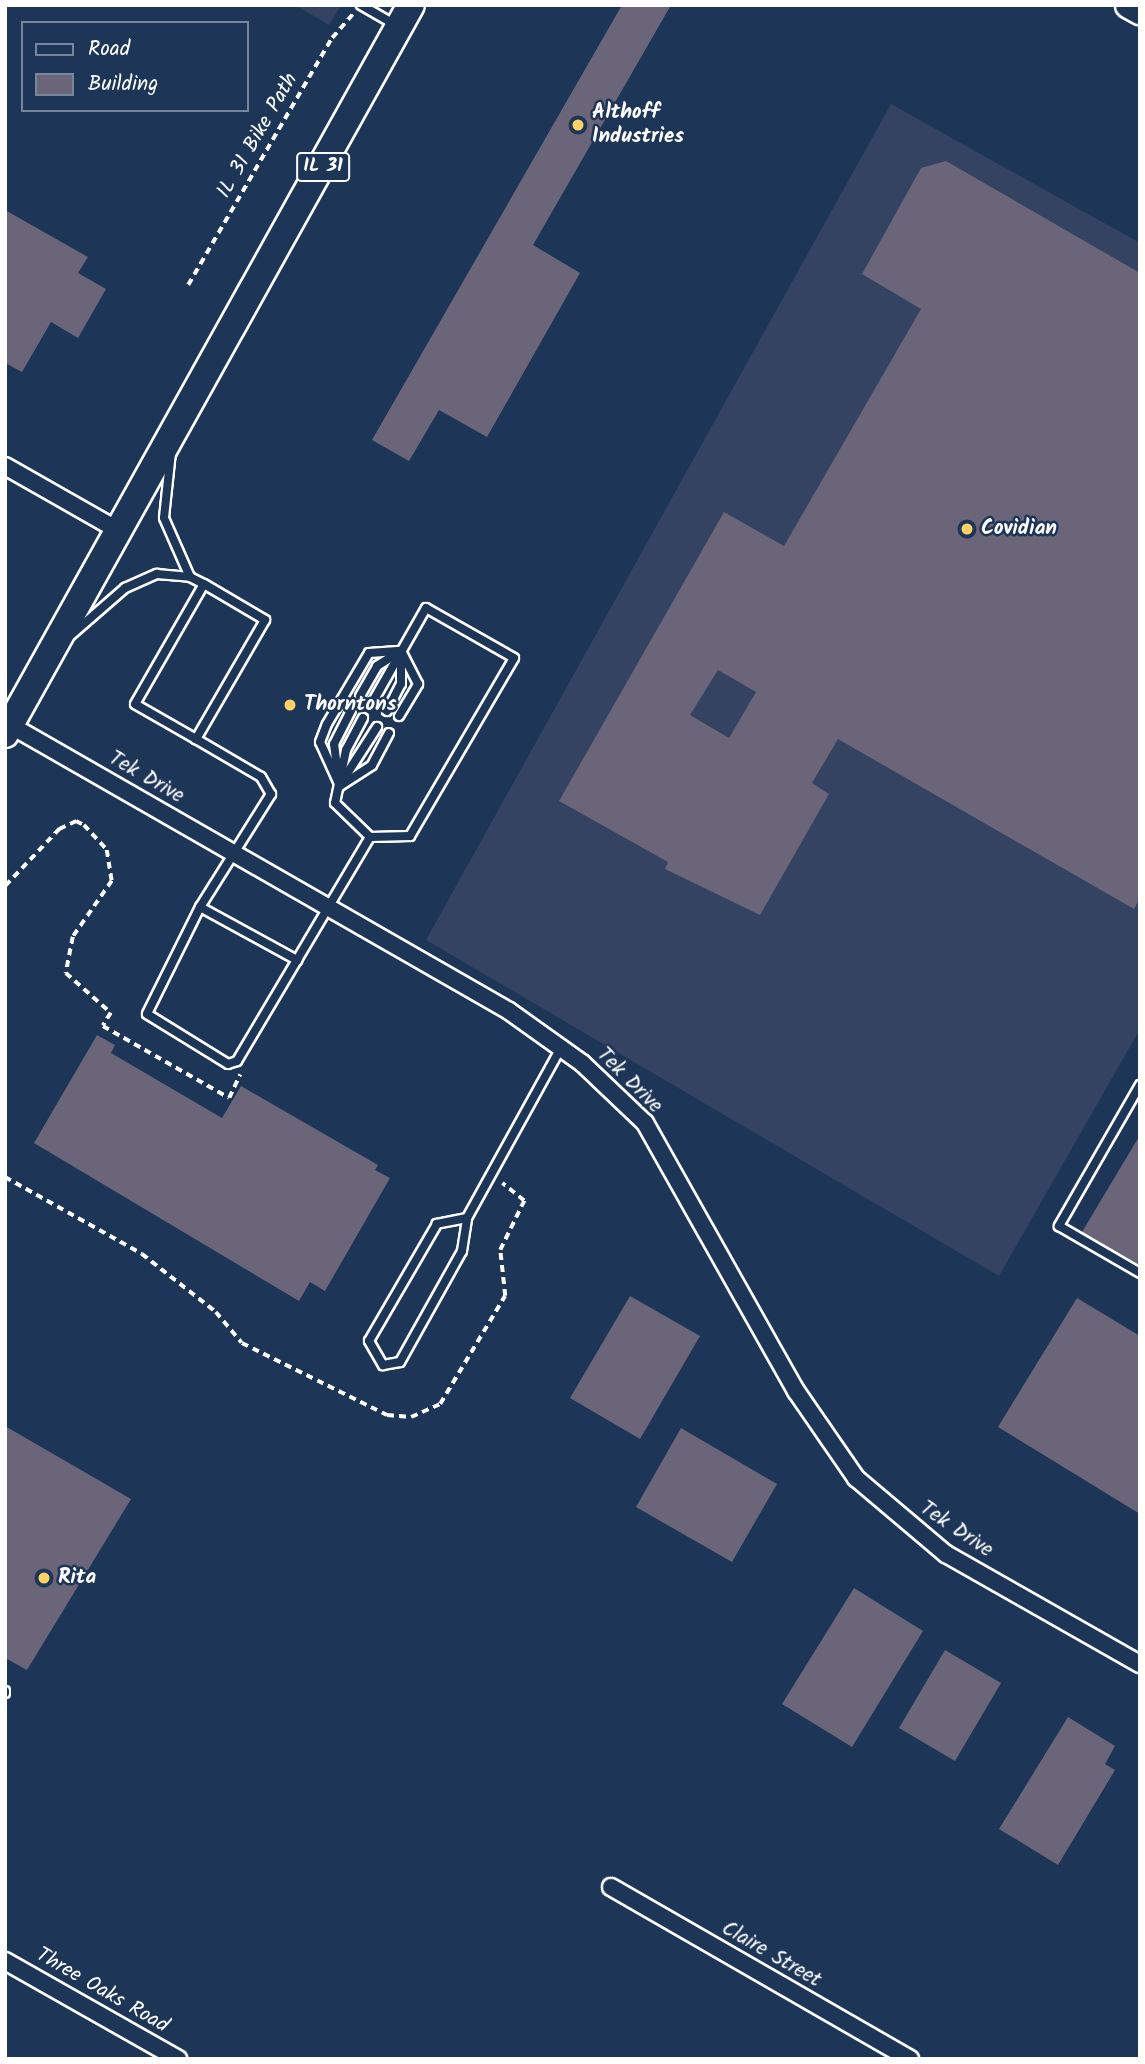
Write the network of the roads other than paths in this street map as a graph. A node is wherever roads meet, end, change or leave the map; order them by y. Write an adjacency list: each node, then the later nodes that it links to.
1 (360, 5): 4 (lane)
2 (1129, 5): 3 (main road)
3 (1140, 11)
4 (405, 17): 5 (main road, IL 31)
5 (171, 442): 7 (main road, IL 31); 8 (lane)
6 (5, 466): 7 (street)
7 (121, 533): 10 (main road, IL 31)
8 (190, 578): 9 (lane); 10 (lane)
9 (204, 584): 21 (lane); 21 (lane)
10 (57, 644): 19 (main road, IL 31)
11 (401, 650): 12 (lane); 13 (lane); 15 (lane); 16 (lane); 22 (lane); 23 (lane)
12 (359, 696)
13 (372, 703)
14 (351, 711): 22 (lane)
15 (387, 711)
16 (399, 716)
17 (363, 718): 22 (lane)
18 (377, 727): 22 (lane)
19 (8, 729): 24 (street, Tek Drive)
20 (389, 733): 22 (lane)
21 (196, 740): 24 (lane)
22 (340, 786): 23 (lane)
23 (370, 837): 25 (lane)
24 (232, 852): 25 (street, Tek Drive); 26 (lane)
25 (329, 906): 27 (lane); 28 (street, Tek Drive)
26 (200, 907): 27 (lane); 27 (lane)
27 (297, 960)
28 (561, 1048): 30 (lane); 32 (street, Tek Drive)
29 (1140, 1086): 31 (lane)
30 (467, 1218): 30 (lane)
31 (1140, 1273)
32 (1140, 1664)
33 (611, 1887): 36 (street, Claire Street)
34 (5, 1961): 35 (street, Three Oaks Road)
35 (178, 2059)
36 (910, 2059)

